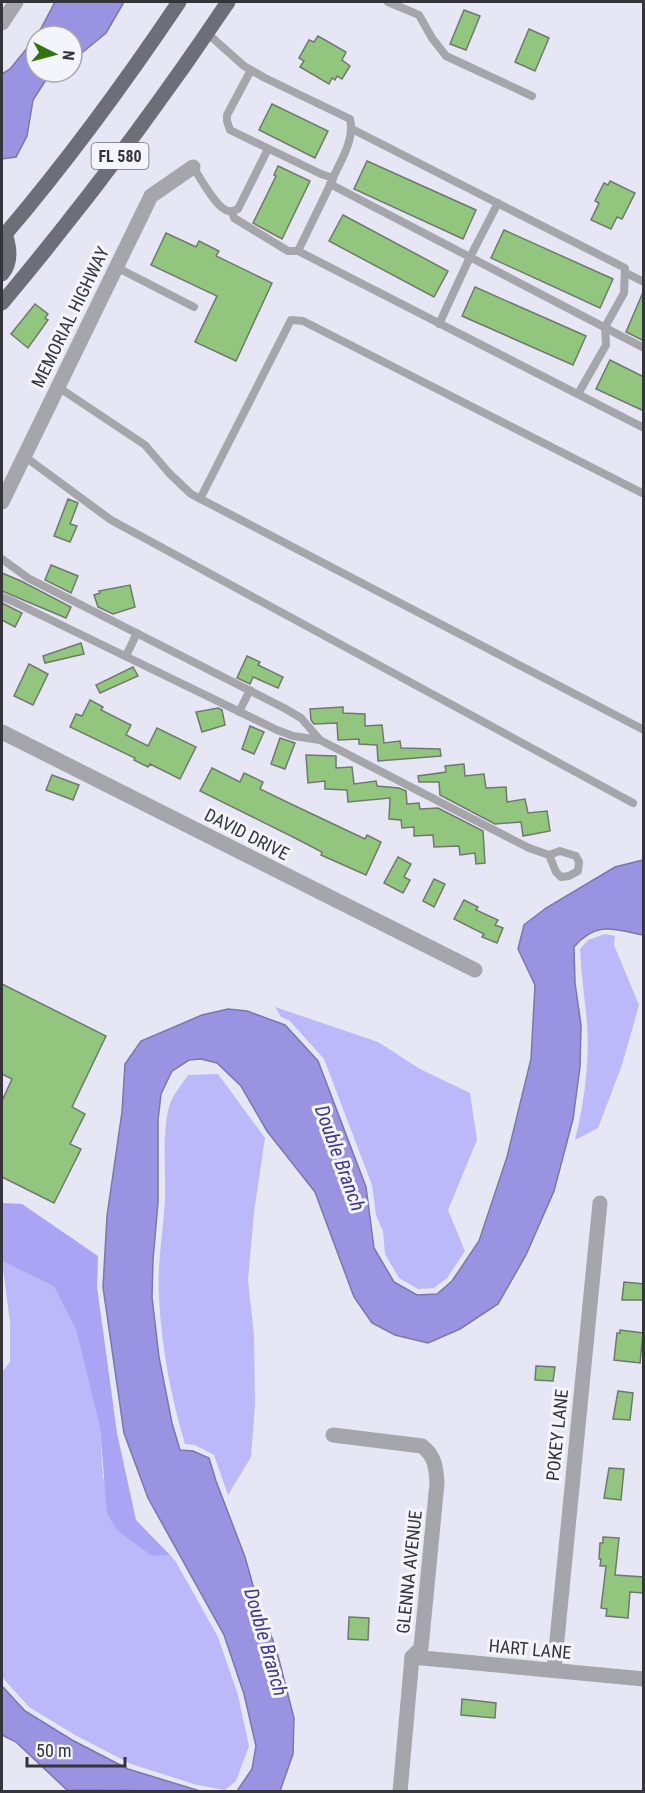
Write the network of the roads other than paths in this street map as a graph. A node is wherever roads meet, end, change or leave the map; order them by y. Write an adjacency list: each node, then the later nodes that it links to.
1 (16, 2): 5 (street)
2 (179, 2): 15 (main road, FL 580)
3 (228, 2): 6 (main road, FL 580)
4 (388, 2): 8 (lane)
5 (2, 23)
6 (207, 33): 7 (lane); 22 (main road, FL 580)
7 (251, 70): 9 (lane); 10 (lane)
8 (532, 96)
9 (352, 129): 12 (lane); 13 (lane)
10 (268, 149): 12 (lane); 14 (lane)
11 (193, 167): 14 (lane); 18 (street, MEMORIAL HIGHWAY)
12 (332, 181): 16 (lane); 17 (lane)
13 (498, 203): 17 (lane); 19 (lane)
14 (232, 212): 16 (lane)
15 (3, 234): 20 (main road)
16 (298, 251): 24 (lane)
17 (470, 257): 24 (lane); 25 (lane)
18 (116, 267): 23 (lane); 27 (street, MEMORIAL HIGHWAY)
19 (626, 273): 21 (lane); 25 (lane)
20 (2, 274)
21 (644, 282)
22 (2, 303)
23 (194, 307)
24 (440, 324): 28 (lane)
25 (605, 327): 26 (lane); 28 (lane)
26 (644, 348)
27 (58, 387): 30 (street, MEMORIAL HIGHWAY); 32 (lane)
28 (578, 394): 29 (lane)
29 (644, 428)
30 (24, 456): 33 (street, MEMORIAL HIGHWAY); 43 (lane)
31 (644, 494): 32 (lane)
32 (201, 499): 40 (lane)
33 (2, 502)
34 (2, 559): 36 (lane)
35 (2, 597): 37 (lane)
36 (137, 633): 37 (lane); 38 (lane)
37 (126, 656): 39 (lane)
38 (250, 690): 39 (lane); 42 (lane)
39 (238, 712): 42 (lane)
40 (644, 730)
41 (2, 732): 45 (street, DAVID DRIVE)
42 (321, 740): 44 (lane)
43 (633, 803)
44 (549, 855)
45 (475, 970)
46 (600, 1203): 49 (street, POKEY LANE)
47 (333, 1435): 48 (street, GLENNA AVENUE)
48 (412, 1657): 49 (street, HART LANE); 51 (street, GLENNA AVENUE)
49 (554, 1670): 50 (street, HART LANE)
50 (644, 1679)
51 (400, 1791)

